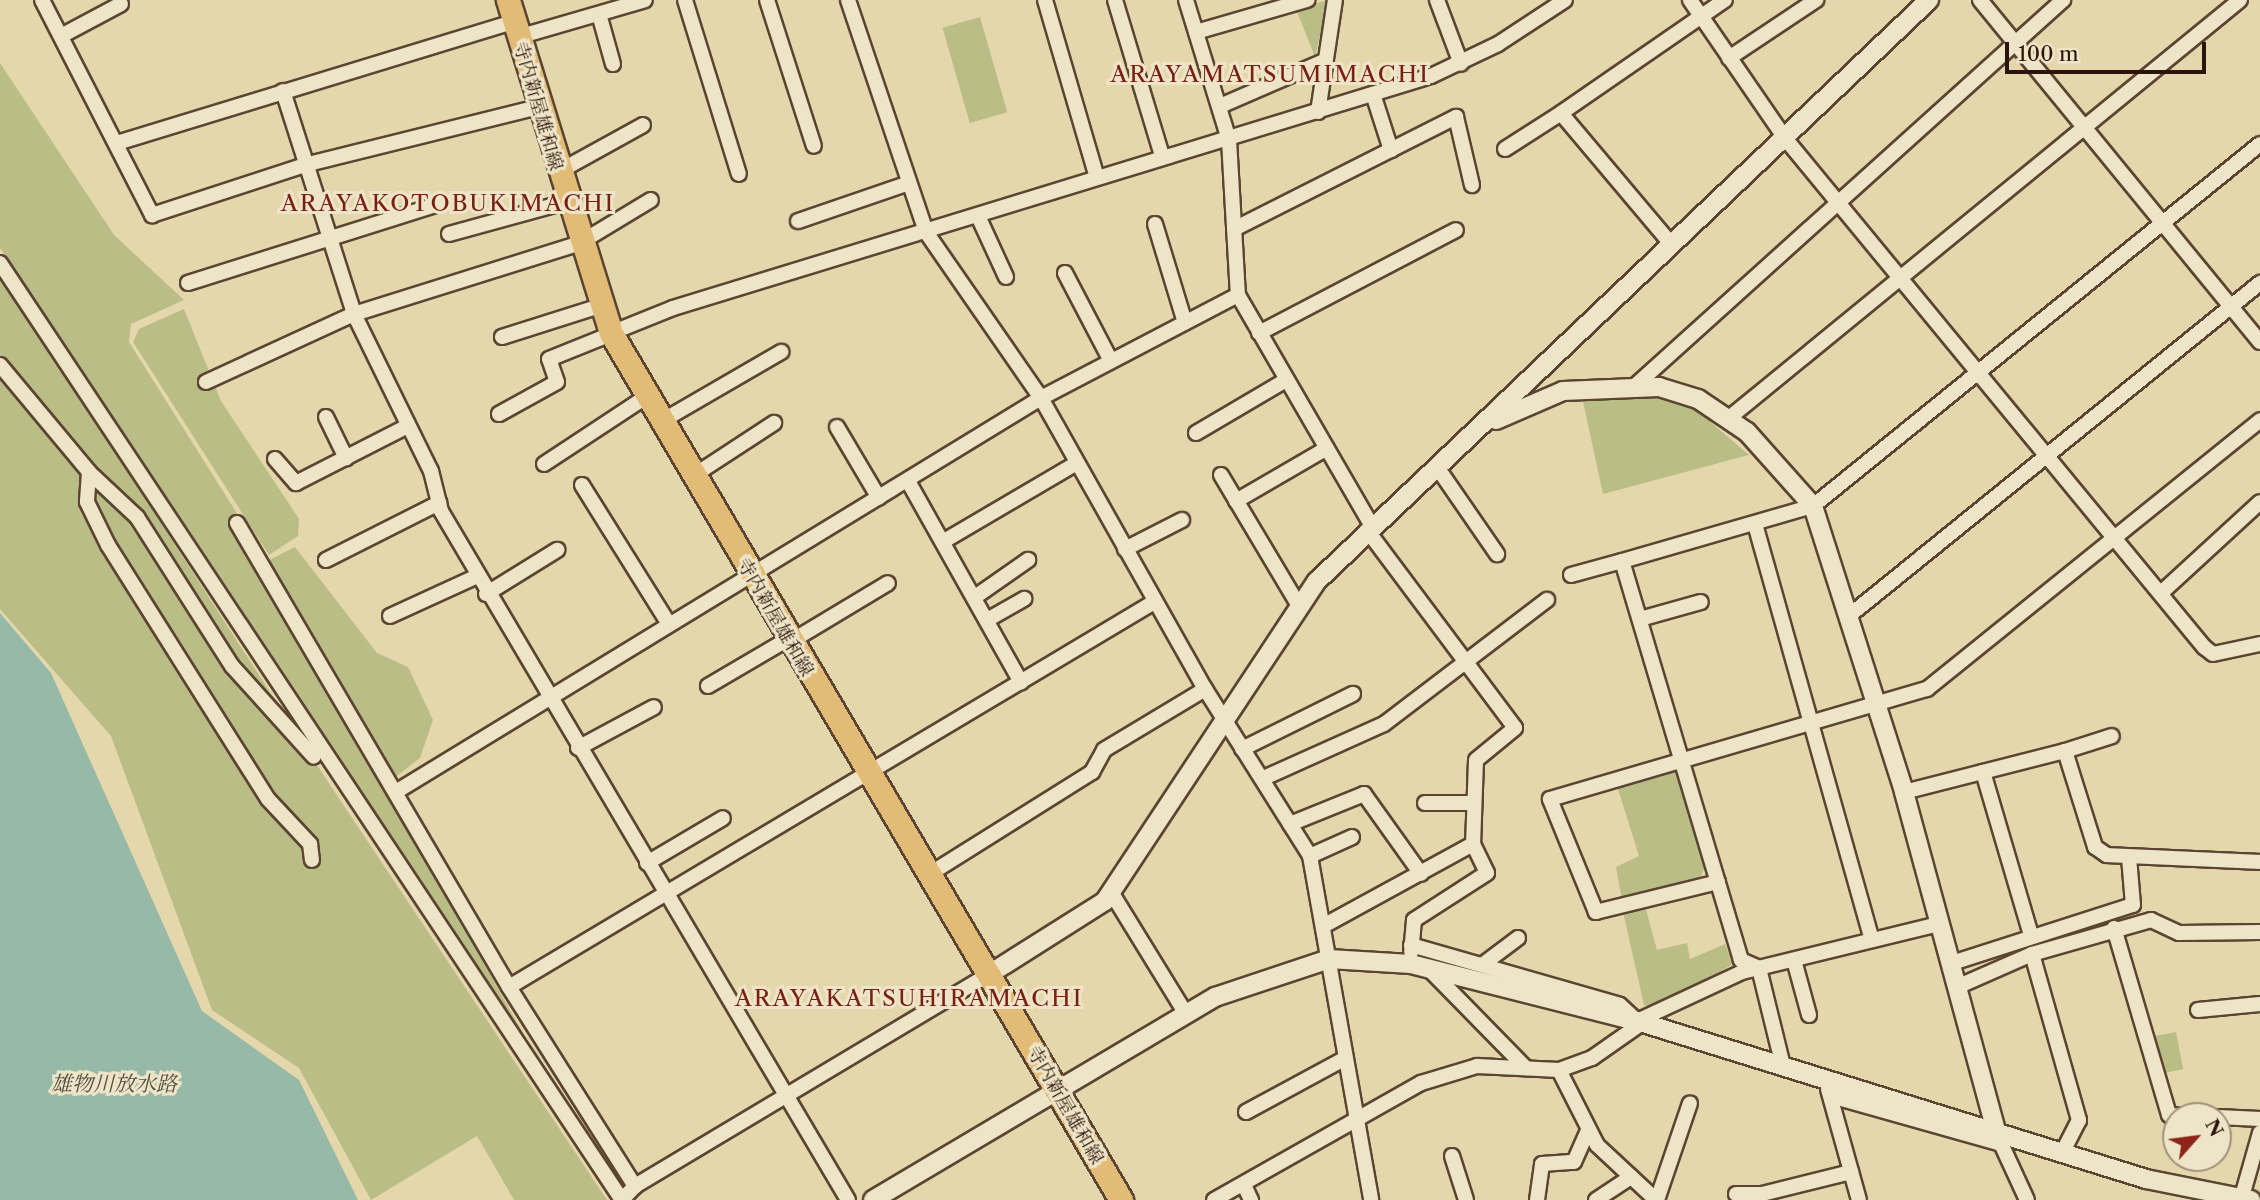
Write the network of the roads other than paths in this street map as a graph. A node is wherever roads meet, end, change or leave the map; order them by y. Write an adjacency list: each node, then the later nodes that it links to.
1 (42, 0): 25 (street)
2 (645, 0): 21 (street)
3 (685, 0): 49 (street)
4 (767, 0): 43 (street)
5 (848, 0): 51 (street)
6 (1045, 0): 50 (street)
7 (1115, 0): 46 (street)
8 (1186, 0): 24 (street)
9 (1307, 0): 24 (street)
10 (1335, 0): 28 (street)
11 (1437, 0): 30 (street)
12 (1565, 0): 30 (street)
13 (1689, 0): 22 (street)
14 (1725, 0): 22 (street)
15 (1816, 0): 27 (street)
16 (1929, 0): 39 (street)
17 (1980, 0): 26 (street)
18 (2063, 0): 26 (street)
19 (2240, 0): 38 (street)
20 (121, 4): 25 (street)
21 (599, 14): 23 (street); 29 (street)
22 (1701, 16): 27 (street); 36 (street)
23 (513, 20): 31 (street); 34 (main road, 寺内新屋雄和線)
24 (1196, 32): 33 (street)
25 (61, 36): 41 (street)
26 (2014, 44): 38 (street); 53 (street)
27 (1729, 58): 39 (street)
28 (1324, 61): 33 (street); 35 (street)
29 (613, 64)
30 (1461, 64): 32 (street)
31 (283, 91): 41 (street); 47 (street)
32 (1373, 94): 35 (street); 45 (street)
33 (1220, 106): 40 (street)
34 (539, 107): 47 (street); 48 (main road, 寺内新屋雄和線)
35 (1318, 112): 40 (street)
36 (1561, 113): 44 (street); 67 (street)
37 (643, 125): 48 (street)
38 (2083, 127): 59 (street); 70 (street)
39 (1784, 137): 53 (street); 67 (street)
40 (1229, 140): 46 (street); 61 (street)
41 (117, 144): 47 (street)
42 (2260, 144): 59 (street)
43 (814, 146)
44 (1505, 149)
45 (1391, 150): 52 (street); 61 (street)
46 (1162, 156): 50 (street)
47 (308, 164): 65 (street)
48 (558, 172): 55 (main road, 寺内新屋雄和線)
49 (739, 174)
50 (1097, 178): 57 (street)
51 (909, 183): 58 (street); 63 (street)
52 (1472, 185)
53 (1840, 199): 70 (street); 89 (street)
54 (651, 200): 66 (street)
55 (566, 202): 64 (street); 66 (main road, 寺内新屋雄和線)
56 (441, 203): 65 (street)
57 (978, 216): 63 (street); 71 (street)
58 (798, 221)
59 (2162, 223): 76 (street); 86 (street)
60 (1155, 224): 78 (street)
61 (1234, 229): 74 (street)
62 (1456, 230): 80 (street)
63 (926, 232): 79 (street); 91 (street)
64 (449, 234)
65 (330, 237): 72 (street); 77 (street)
66 (578, 244): 75 (main road, 寺内新屋雄和線); 77 (street)
67 (1672, 245): 98 (street)
68 (0, 263): 169 (street)
69 (1065, 273): 84 (street)
70 (1902, 276): 86 (street); 94 (street)
71 (1006, 277)
72 (188, 283)
73 (2260, 283): 76 (street)
74 (1238, 295): 78 (street); 80 (street)
75 (600, 306): 79 (main road, 寺内新屋雄和線); 81 (street)
76 (2232, 307): 82 (street); 103 (street)
77 (354, 314): 88 (street); 99 (street)
78 (1185, 323): 84 (street)
79 (611, 333): 90 (main road, 寺内新屋雄和線); 92 (street)
80 (1259, 333): 87 (street)
81 (502, 337)
82 (2260, 342)
83 (781, 352): 96 (street)
84 (1111, 361): 91 (street)
85 (0, 365): 109 (street)
86 (1981, 372): 103 (street); 118 (street)
87 (1286, 380): 101 (street); 102 (street)
88 (206, 382)
89 (1637, 384): 94 (street); 98 (street)
90 (647, 396): 96 (main road, 寺内新屋雄和線); 107 (street)
91 (1041, 398): 106 (street); 112 (street)
92 (499, 414)
93 (326, 417): 105 (street)
94 (1729, 418): 118 (street)
95 (2260, 420): 123 (street)
96 (662, 421): 111 (main road, 寺内新屋雄和線)
97 (774, 423): 111 (street)
98 (1486, 424): 108 (street)
99 (408, 426): 105 (street); 117 (street)
100 (837, 426): 114 (street)
101 (1196, 433)
102 (1326, 448): 115 (street); 122 (street)
103 (2047, 457): 123 (street); 143 (street)
104 (275, 458): 105 (street)
105 (346, 458)
106 (1077, 463): 124 (street); 125 (street)
107 (544, 464)
108 (1437, 467): 122 (street); 127 (street)
109 (89, 472): 169 (street); 179 (street)
110 (1221, 475): 115 (street)
111 (693, 476): 132 (main road, 寺内新屋雄和線)
112 (908, 481): 114 (street); 124 (street)
113 (582, 485): 147 (street)
114 (880, 498): 132 (street)
115 (1236, 501): 142 (street)
116 (2260, 502): 135 (street)
117 (439, 503): 128 (street); 133 (street)
118 (1813, 506): 121 (street); 143 (street)
119 (1182, 520): 125 (street)
120 (237, 523): 168 (street)
121 (1755, 524): 130 (street); 158 (street)
122 (1369, 528): 142 (street); 150 (street)
123 (2115, 538): 135 (street); 156 (street)
124 (944, 541): 137 (street)
125 (1125, 549): 141 (street)
126 (557, 550): 136 (street)
127 (1497, 554)
128 (326, 560)
129 (1028, 560): 137 (street)
130 (1622, 561): 131 (street); 145 (street)
131 (1571, 575)
132 (751, 576): 147 (street); 148 (main road, 寺内新屋雄和線)
133 (475, 577): 136 (street); 144 (street)
134 (888, 583): 148 (street)
135 (2161, 593): 149 (street)
136 (486, 594): 155 (street)
137 (975, 597): 146 (street)
138 (1024, 599): 146 (street)
139 (1547, 600): 150 (street)
140 (1701, 601): 145 (street)
141 (1154, 602): 151 (street); 153 (street)
142 (1298, 604): 159 (street)
143 (1850, 615): 156 (street)
144 (390, 616)
145 (1640, 619): 164 (street)
146 (987, 620): 151 (street)
147 (669, 624): 155 (street)
148 (789, 641): 152 (street); 166 (main road, 寺内新屋雄和線)
149 (2260, 644)
150 (1466, 663): 167 (street); 172 (street)
151 (1021, 682): 166 (street)
152 (708, 686)
153 (1205, 689): 159 (street); 183 (street)
154 (1353, 694): 162 (street)
155 (547, 696): 161 (street); 168 (street)
156 (1877, 700): 158 (street); 170 (street)
157 (654, 707): 161 (street)
158 (1812, 720): 164 (street); 193 (street)
159 (1224, 721): 162 (street); 185 (street)
160 (2112, 736): 163 (street)
161 (578, 748): 181 (street)
162 (1242, 749): 174 (street)
163 (2065, 751): 165 (street); 178 (street)
164 (1681, 756): 184 (street); 184 (street)
165 (1983, 772): 170 (street); 191 (street)
166 (867, 774): 183 (main road, 寺内新屋雄和線); 186 (street)
167 (1266, 777)
168 (399, 790): 205 (street)
169 (345, 792): 232 (street)
170 (1904, 792): 187 (street)
171 (1425, 803): 172 (street)
172 (1474, 803): 176 (street)
173 (723, 818): 181 (street)
174 (1290, 824): 177 (street); 182 (street)
175 (1352, 837): 177 (street)
176 (1473, 844): 182 (street); 194 (street)
177 (1310, 856): 188 (street)
178 (2129, 857): 180 (street); 191 (street)
179 (312, 860)
180 (2260, 862)
181 (647, 863): 186 (street)
182 (1421, 874): 188 (street)
183 (928, 875): 203 (main road, 寺内新屋雄和線)
184 (1718, 882): 201 (street)
185 (1111, 892): 203 (street); 208 (street)
186 (667, 894): 205 (street); 217 (street)
187 (1939, 924): 193 (street); 198 (street)
188 (1325, 925): 196 (street)
189 (2114, 928): 190 (street); 195 (street); 218 (street)
190 (2260, 932)
191 (2031, 935): 198 (street)
192 (1518, 938): 200 (street)
193 (1872, 940): 197 (street)
194 (1411, 945): 199 (street); 200 (street)
195 (2032, 954): 204 (street); 227 (street)
196 (1329, 959): 199 (street); 208 (street); 211 (street)
197 (1794, 960): 201 (street); 209 (street)
198 (1952, 963): 204 (street)
199 (1411, 964): 202 (street)
200 (1482, 965): 210 (street)
201 (1759, 968): 210 (street); 212 (street)
202 (1429, 969): 210 (street); 213 (street)
203 (988, 975): 216 (main road, 寺内新屋雄和線); 217 (street)
204 (1959, 986): 226 (street)
205 (509, 987): 232 (street)
206 (2260, 1004): 207 (street)
207 (2198, 1010)
208 (1186, 1014): 216 (street)
209 (1808, 1015)
210 (1639, 1022): 212 (street); 214 (street)
211 (1344, 1059): 220 (street); 223 (street)
212 (1783, 1066): 215 (street)
213 (1525, 1068): 214 (street); 223 (street)
214 (1559, 1070): 224 (street)
215 (1828, 1089): 226 (street); 229 (street)
216 (1056, 1091): 236 (street); 237 (main road, 寺内新屋雄和線)
217 (787, 1095): 232 (street); 235 (street)
218 (2165, 1102)
219 (1690, 1103): 244 (street)
220 (1246, 1112)
221 (2232, 1118): 222 (street)
222 (2260, 1119)
223 (1355, 1122): 231 (street); 240 (street)
224 (1588, 1131): 230 (street); 242 (street)
225 (2260, 1133): 234 (street)
226 (1999, 1138): 227 (street); 246 (street)
227 (2064, 1150): 234 (street)
228 (1452, 1156): 241 (street)
229 (1851, 1172): 233 (street); 245 (street)
230 (1631, 1177): 243 (street); 244 (street)
231 (1244, 1185): 238 (street); 239 (street)
232 (635, 1186)
233 (1736, 1194)
234 (2245, 1199)
235 (848, 1200)
236 (873, 1200)
237 (1121, 1200)
238 (1214, 1200)
239 (1251, 1200)
240 (1371, 1200)
241 (1466, 1200)
242 (1536, 1200)
243 (1596, 1200)
244 (1656, 1200)
245 (1859, 1200)
246 (2027, 1200)

